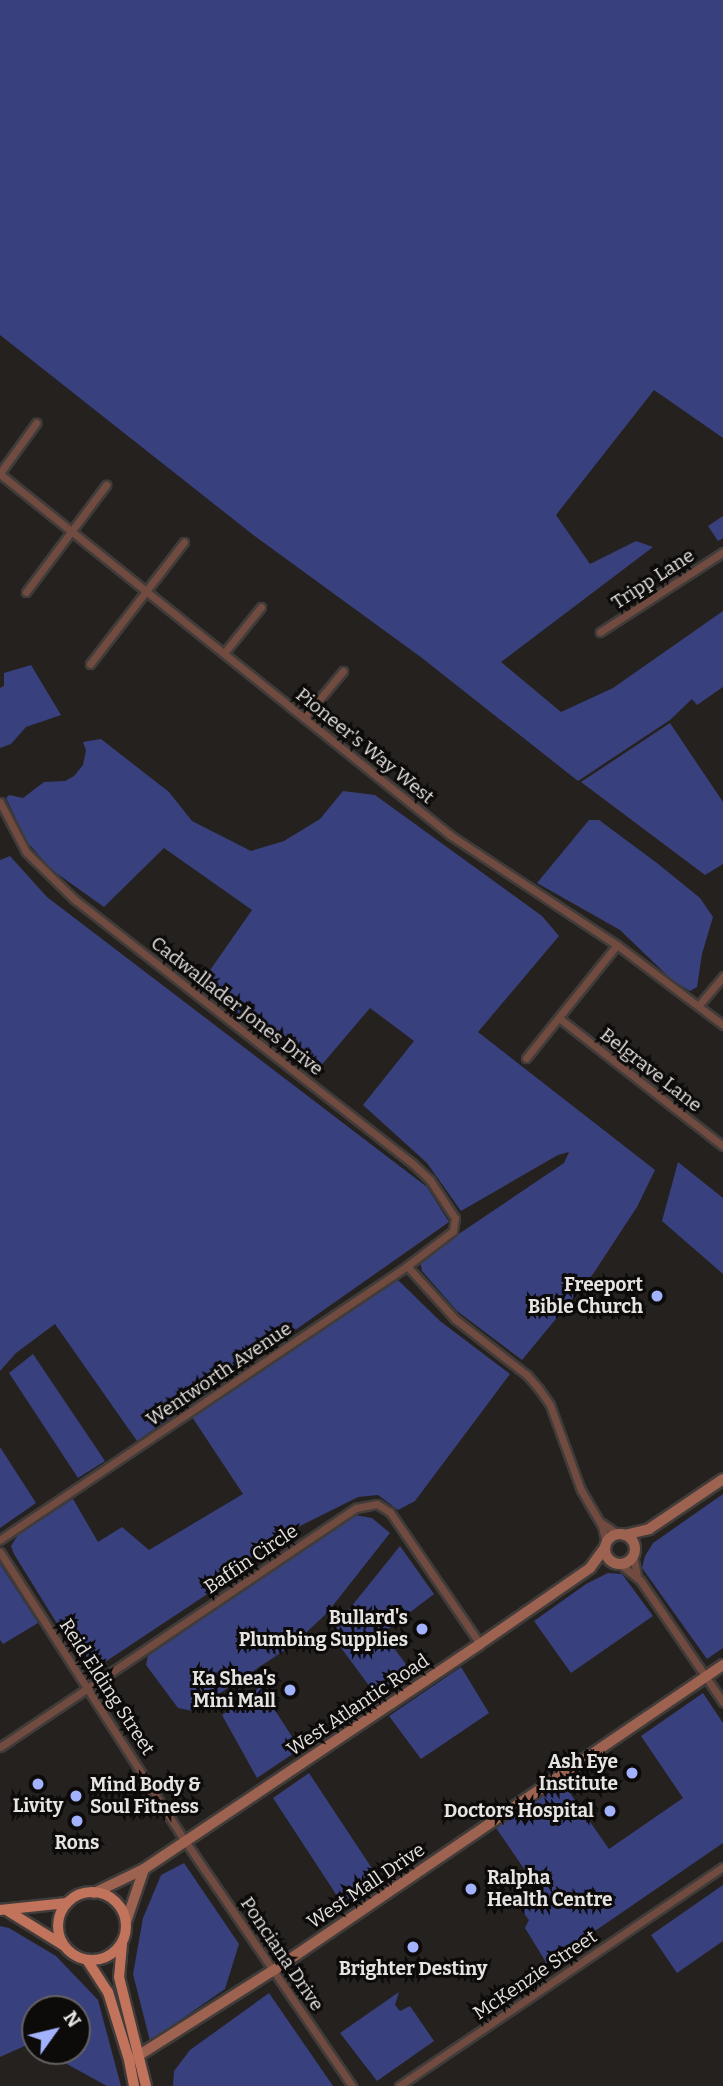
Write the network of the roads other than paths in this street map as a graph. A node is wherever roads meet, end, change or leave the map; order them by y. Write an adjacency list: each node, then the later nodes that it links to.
1 (36, 423): 2 (street)
2 (0, 473): 4 (street, Pioneer's Way West)
3 (106, 485): 4 (street)
4 (71, 533): 7 (street, Pioneer's Way West); 8 (street)
5 (184, 542): 7 (street)
6 (723, 552): 10 (street, Tripp Lane)
7 (147, 590): 11 (street, Pioneer's Way West); 12 (street)
8 (26, 592)
9 (261, 607): 11 (street)
10 (600, 632)
11 (224, 653): 14 (street, Pioneer's Way West)
12 (90, 664)
13 (343, 671): 14 (street)
14 (304, 718): 16 (street, Pioneer's Way West)
15 (0, 802): 23 (street, Cadwallader Jones Drive)
16 (617, 945): 18 (street, Pioneer's Way West); 19 (street)
17 (723, 976): 18 (street)
18 (699, 1006): 20 (street, Pioneer's Way West)
19 (559, 1018): 21 (street); 22 (street, Belgrave Lane)
20 (723, 1025)
21 (526, 1058)
22 (723, 1146)
23 (453, 1231): 24 (street, Wentworth Avenue)
24 (407, 1266): 26 (street); 29 (street, Wentworth Avenue)
25 (723, 1479): 27 (main road, West Atlantic Road)
26 (599, 1520): 28 (street); 30 (street)
27 (649, 1529): 28 (main road, West Atlantic Road); 32 (main road, West Atlantic Road)
28 (621, 1535): 30 (main road, West Atlantic Road); 32 (main road)
29 (0, 1540)
30 (606, 1545): 33 (main road); 34 (main road, West Atlantic Road)
31 (0, 1552): 39 (street, Reid Elding Street)
32 (634, 1554): 33 (main road, West Atlantic Road); 35 (street)
33 (618, 1564): 34 (main road, West Atlantic Road); 35 (street)
34 (590, 1568): 36 (main road, West Atlantic Road)
35 (639, 1580): 38 (street)
36 (480, 1644): 39 (street, Baffin Circle); 42 (main road, West Atlantic Road)
37 (723, 1665): 38 (main road, West Mall Drive)
38 (706, 1677): 40 (street); 52 (main road, West Mall Drive)
39 (89, 1686): 41 (street, Baffin Circle); 42 (street, Reid Elding Street)
40 (723, 1702)
41 (0, 1747)
42 (185, 1841): 44 (main road, West Atlantic Road); 52 (street, Ponciana Drive)
43 (723, 1867): 58 (street, McKenzie Street)
44 (144, 1869): 45 (main road, West Atlantic Road); 48 (main road)
45 (94, 1893): 46 (main road); 48 (main road)
46 (67, 1903): 47 (main road); 50 (main road)
47 (4, 1910): 50 (main road)
48 (126, 1922): 49 (main road)
49 (122, 1942): 51 (main road); 53 (main road)
50 (65, 1946): 51 (main road)
51 (87, 1960): 54 (main road)
52 (274, 1970): 53 (main road, West Mall Drive); 57 (street, Ponciana Drive)
53 (141, 2056): 54 (main road, West Mall Drive); 56 (main road)
54 (129, 2060): 55 (main road)
55 (134, 2086)
56 (146, 2086)
57 (352, 2086)
58 (399, 2086)

